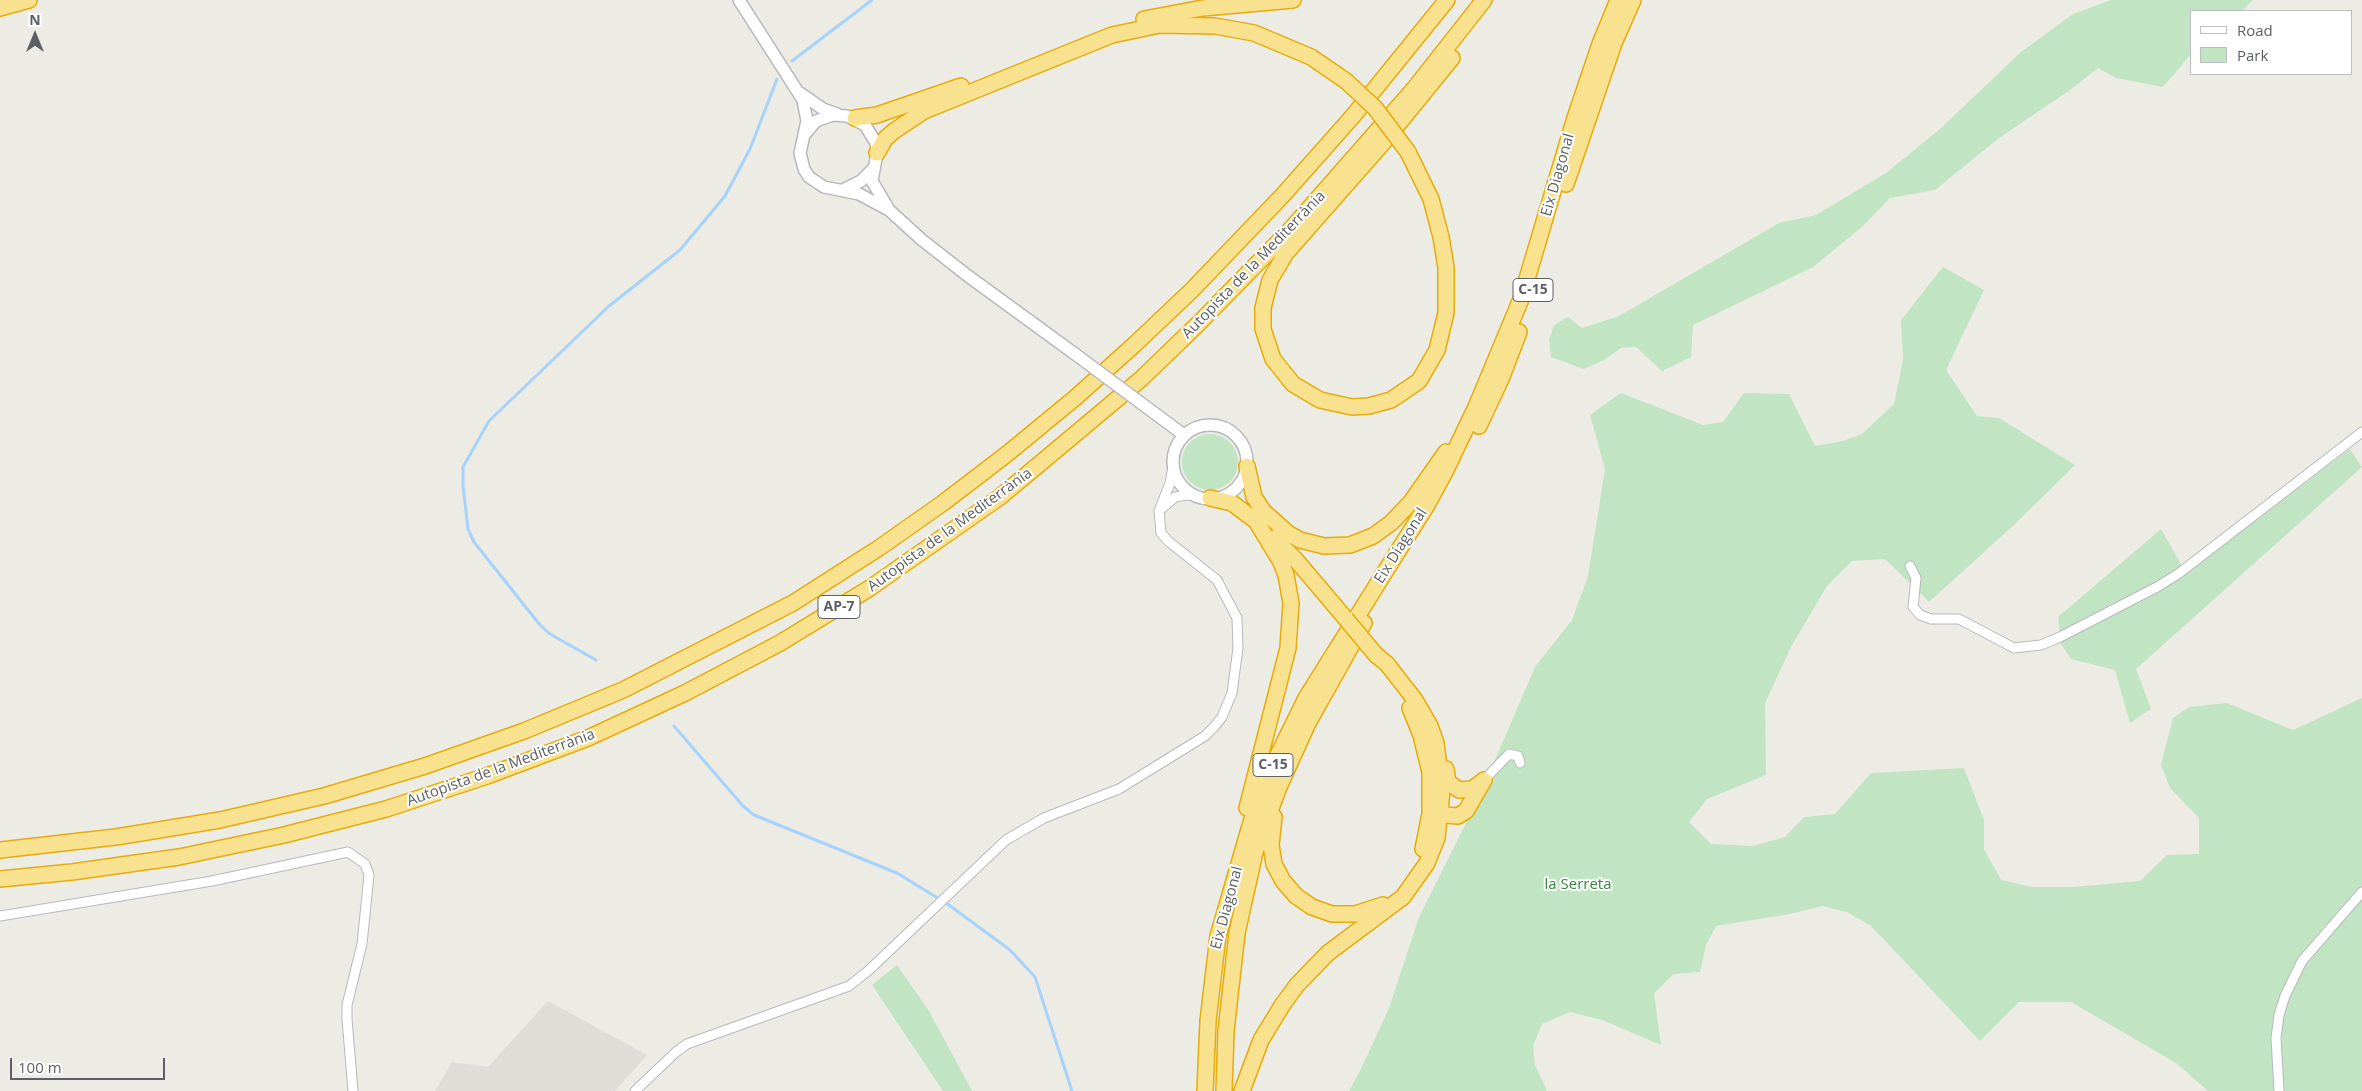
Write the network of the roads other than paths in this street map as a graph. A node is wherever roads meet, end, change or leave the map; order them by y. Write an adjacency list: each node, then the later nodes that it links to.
1 (29, 0): 9 (highway)
2 (739, 0): 10 (street)
3 (1293, 0): 12 (highway)
4 (1447, 0): 33 (highway, Autopista de la Mediterrània / AP-7)
5 (1484, 0): 35 (highway, Autopista de la Mediterrània / AP-7)
6 (1494, 0): 14 (highway, bridge)
7 (1618, 0): 18 (highway, Eix Diagonal / C-15)
8 (1633, 0): 28 (highway, Eix Diagonal / C-15)
9 (0, 8)
10 (800, 93): 11 (street); 13 (street)
11 (840, 115): 12 (street); 13 (street)
12 (855, 118): 14 (street)
13 (804, 135): 16 (street)
14 (877, 153): 15 (street)
15 (872, 170): 16 (street); 17 (street)
16 (843, 190): 17 (street)
17 (889, 210): 20 (street, bridge)
18 (1476, 407): 25 (highway); 38 (highway, Eix Diagonal / C-15)
19 (2362, 432): 26 (street)
20 (1184, 435): 21 (street); 22 (street)
21 (1247, 466): 23 (street); 25 (highway)
22 (1173, 468): 23 (street); 24 (street)
23 (1203, 497): 24 (street); 25 (highway)
24 (1159, 511): 40 (street)
25 (1259, 516): 27 (highway, bridge); 38 (highway)
26 (1910, 566)
27 (1426, 730): 28 (highway); 30 (highway); 32 (highway)
28 (1296, 749): 42 (highway, Eix Diagonal / C-15)
29 (1520, 763): 30 (street)
30 (1484, 780): 31 (highway)
31 (1466, 811): 32 (highway); 34 (highway)
32 (1441, 812): 34 (highway)
33 (0, 850)
34 (1427, 863): 43 (highway)
35 (0, 879)
36 (2362, 892): 44 (street)
37 (0, 916): 39 (street)
38 (1218, 936): 41 (highway, Eix Diagonal / C-15)
39 (353, 1091)
40 (635, 1091)
41 (1205, 1091)
42 (1224, 1091)
43 (1242, 1091)
44 (2279, 1091)

